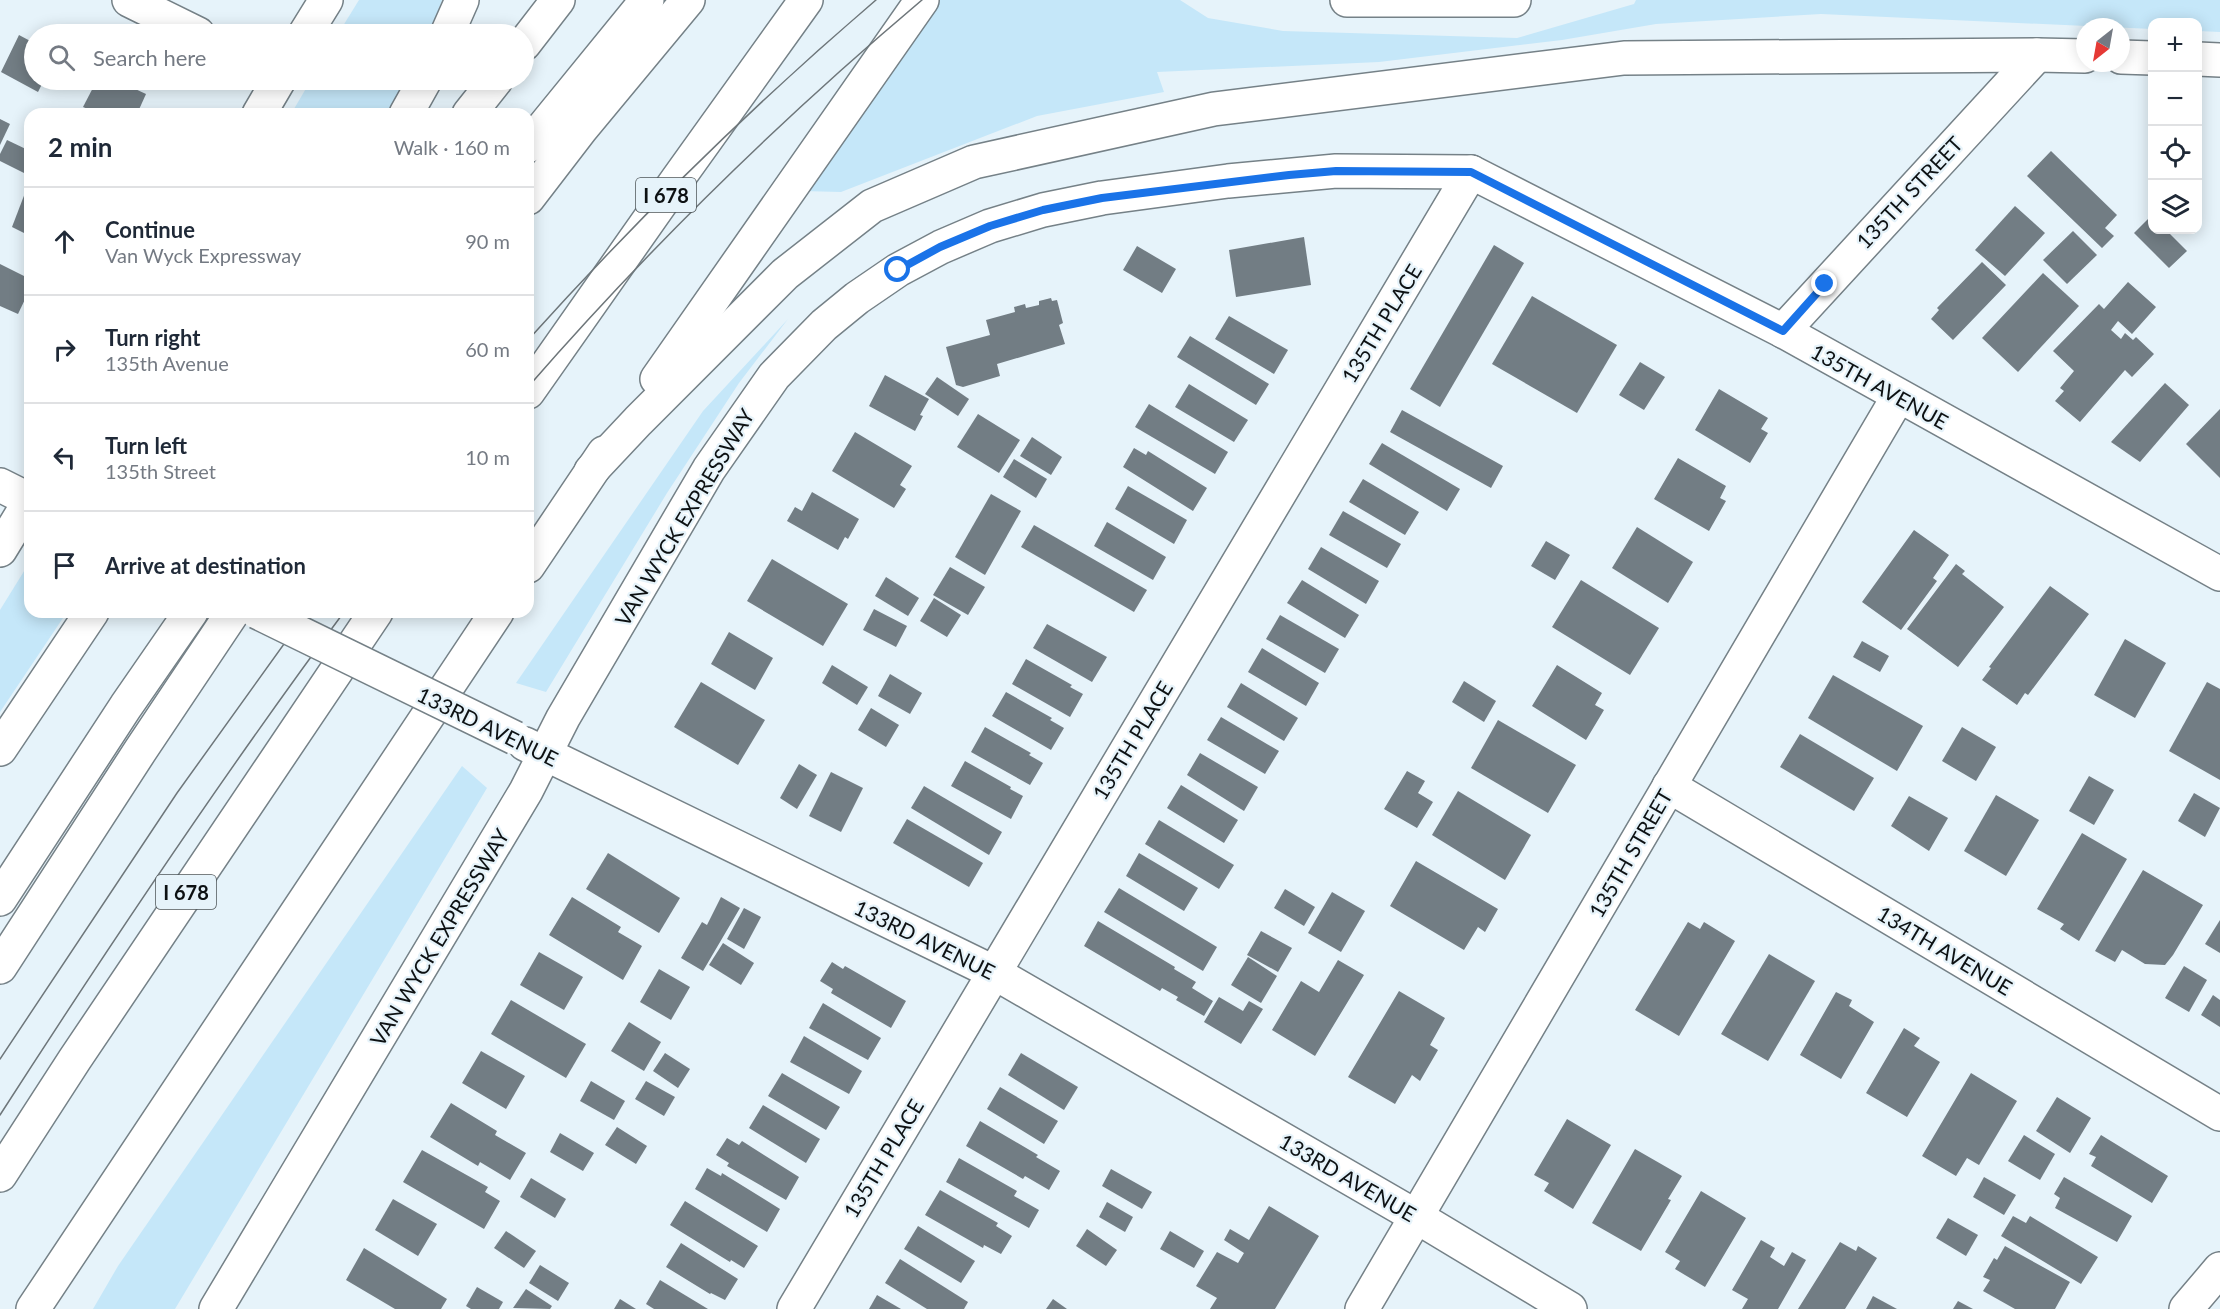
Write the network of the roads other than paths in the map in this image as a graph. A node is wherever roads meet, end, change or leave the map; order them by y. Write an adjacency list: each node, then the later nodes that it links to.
1 (129, 0): 11 (main road)
2 (326, 0): 12 (main road)
3 (462, 0): 13 (main road)
4 (558, 0): 14 (main road)
5 (647, 0): 27 (main road)
6 (688, 0): 29 (main road)
7 (806, 0): 31 (main road, I 678)
8 (922, 0): 33 (main road)
9 (1347, 0): 10 (main road)
10 (1514, 0)
11 (178, 24)
12 (311, 24)
13 (451, 24)
14 (534, 31)
15 (2037, 55): 16 (main road); 30 (main road, 135TH STREET); 33 (main road)
16 (2076, 56)
17 (2130, 57): 18 (main road)
18 (2148, 58)
19 (2202, 59): 20 (main road)
20 (2220, 60)
21 (273, 90): 24 (main road)
22 (419, 90): 25 (main road)
23 (488, 90): 26 (main road)
24 (263, 108)
25 (409, 108)
26 (474, 108)
27 (534, 139)
28 (1471, 172): 30 (main road, 135TH AVENUE); 47 (main road, VAN WYCK EXPRESSWAY); 51 (main road, 135TH PLACE)
29 (534, 190)
30 (1783, 331): 32 (main road, 135TH AVENUE)
31 (534, 383)
32 (1898, 397): 39 (main road, 135TH AVENUE); 48 (main road, 135TH STREET)
33 (591, 471): 38 (main road)
34 (0, 486): 35 (main road)
35 (24, 498)
36 (24, 511): 37 (main road)
37 (0, 550)
38 (534, 557)
39 (2220, 574)
40 (88, 618): 46 (main road)
41 (187, 618): 49 (main road)
42 (229, 618): 50 (main road)
43 (269, 618): 47 (main road, 133RD AVENUE, bridge)
44 (372, 618): 53 (main road, I 678)
45 (493, 618): 56 (main road)
46 (0, 749)
47 (545, 754): 51 (main road, 133RD AVENUE); 57 (main road, VAN WYCK EXPRESSWAY)
48 (1669, 786): 52 (main road, 134TH AVENUE); 54 (main road, 135TH STREET)
49 (0, 900)
50 (0, 967)
51 (993, 972): 54 (main road, 133RD AVENUE); 58 (main road, 135TH PLACE)
52 (2220, 1114)
53 (0, 1175)
54 (1417, 1216): 59 (main road, 135TH STREET); 60 (main road, 133RD AVENUE)
55 (2220, 1269): 61 (main road)
56 (33, 1309)
57 (216, 1309)
58 (794, 1309)
59 (1362, 1309)
60 (1570, 1309)
61 (2186, 1309)

